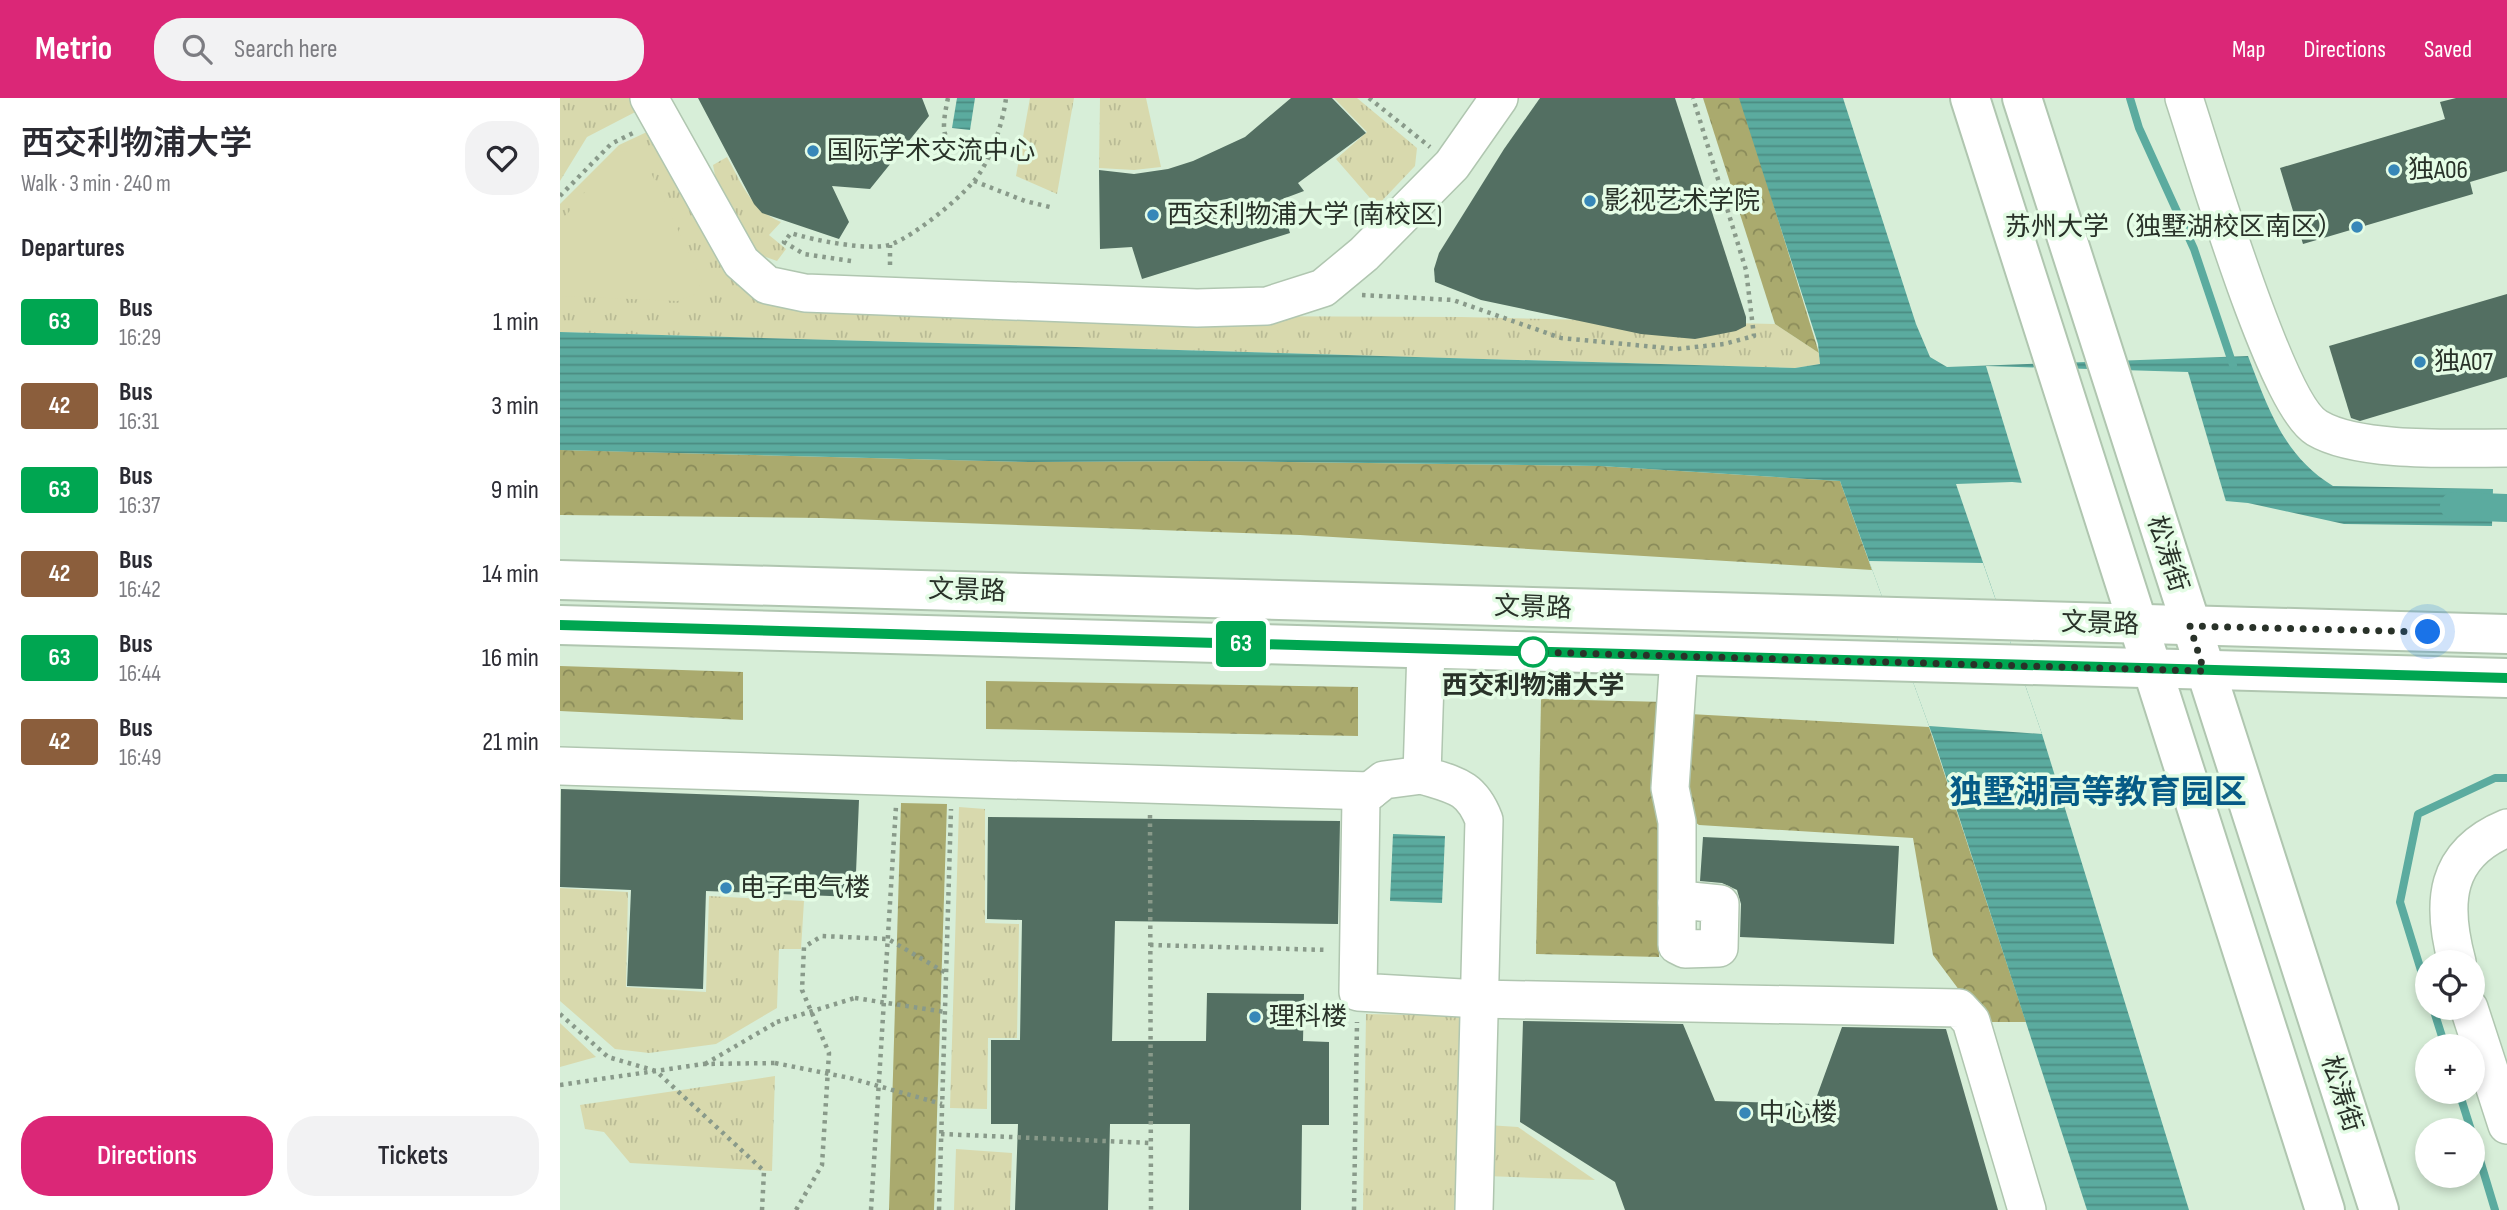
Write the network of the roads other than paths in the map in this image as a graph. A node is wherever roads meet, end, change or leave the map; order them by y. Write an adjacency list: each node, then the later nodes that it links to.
1 (1499, 98): 5 (lane)
2 (1970, 98): 9 (main road, 松涛街)
3 (2022, 98): 10 (main road, 松涛街)
4 (2184, 98): 6 (lane)
5 (655, 108)
6 (2507, 448)
7 (560, 580): 9 (main road, 文景路)
8 (560, 625): 12 (main road, 文景路)
9 (2137, 625): 10 (main road, 文景路); 14 (main road, 松涛街)
10 (2190, 626): 11 (main road, 文景路); 15 (main road, 松涛街)
11 (2507, 634)
12 (1426, 649): 13 (main road, 文景路); 18 (lane)
13 (1679, 656): 14 (main road, 文景路); 21 (lane)
14 (2152, 669): 15 (main road, 文景路); 28 (main road, 松涛街)
15 (2204, 671): 16 (main road, 文景路); 29 (main road, 松涛街)
16 (2507, 678)
17 (560, 766): 19 (lane)
18 (1422, 775): 19 (lane); 23 (lane)
19 (1370, 790): 23 (lane)
20 (2507, 828): 22 (lane)
21 (1677, 903)
22 (2453, 950)
23 (1479, 999): 26 (lane); 27 (lane)
24 (2473, 1020): 25 (lane)
25 (2507, 1125)
26 (1474, 1210)
27 (2027, 1210)
28 (2325, 1210)
29 (2379, 1210)

